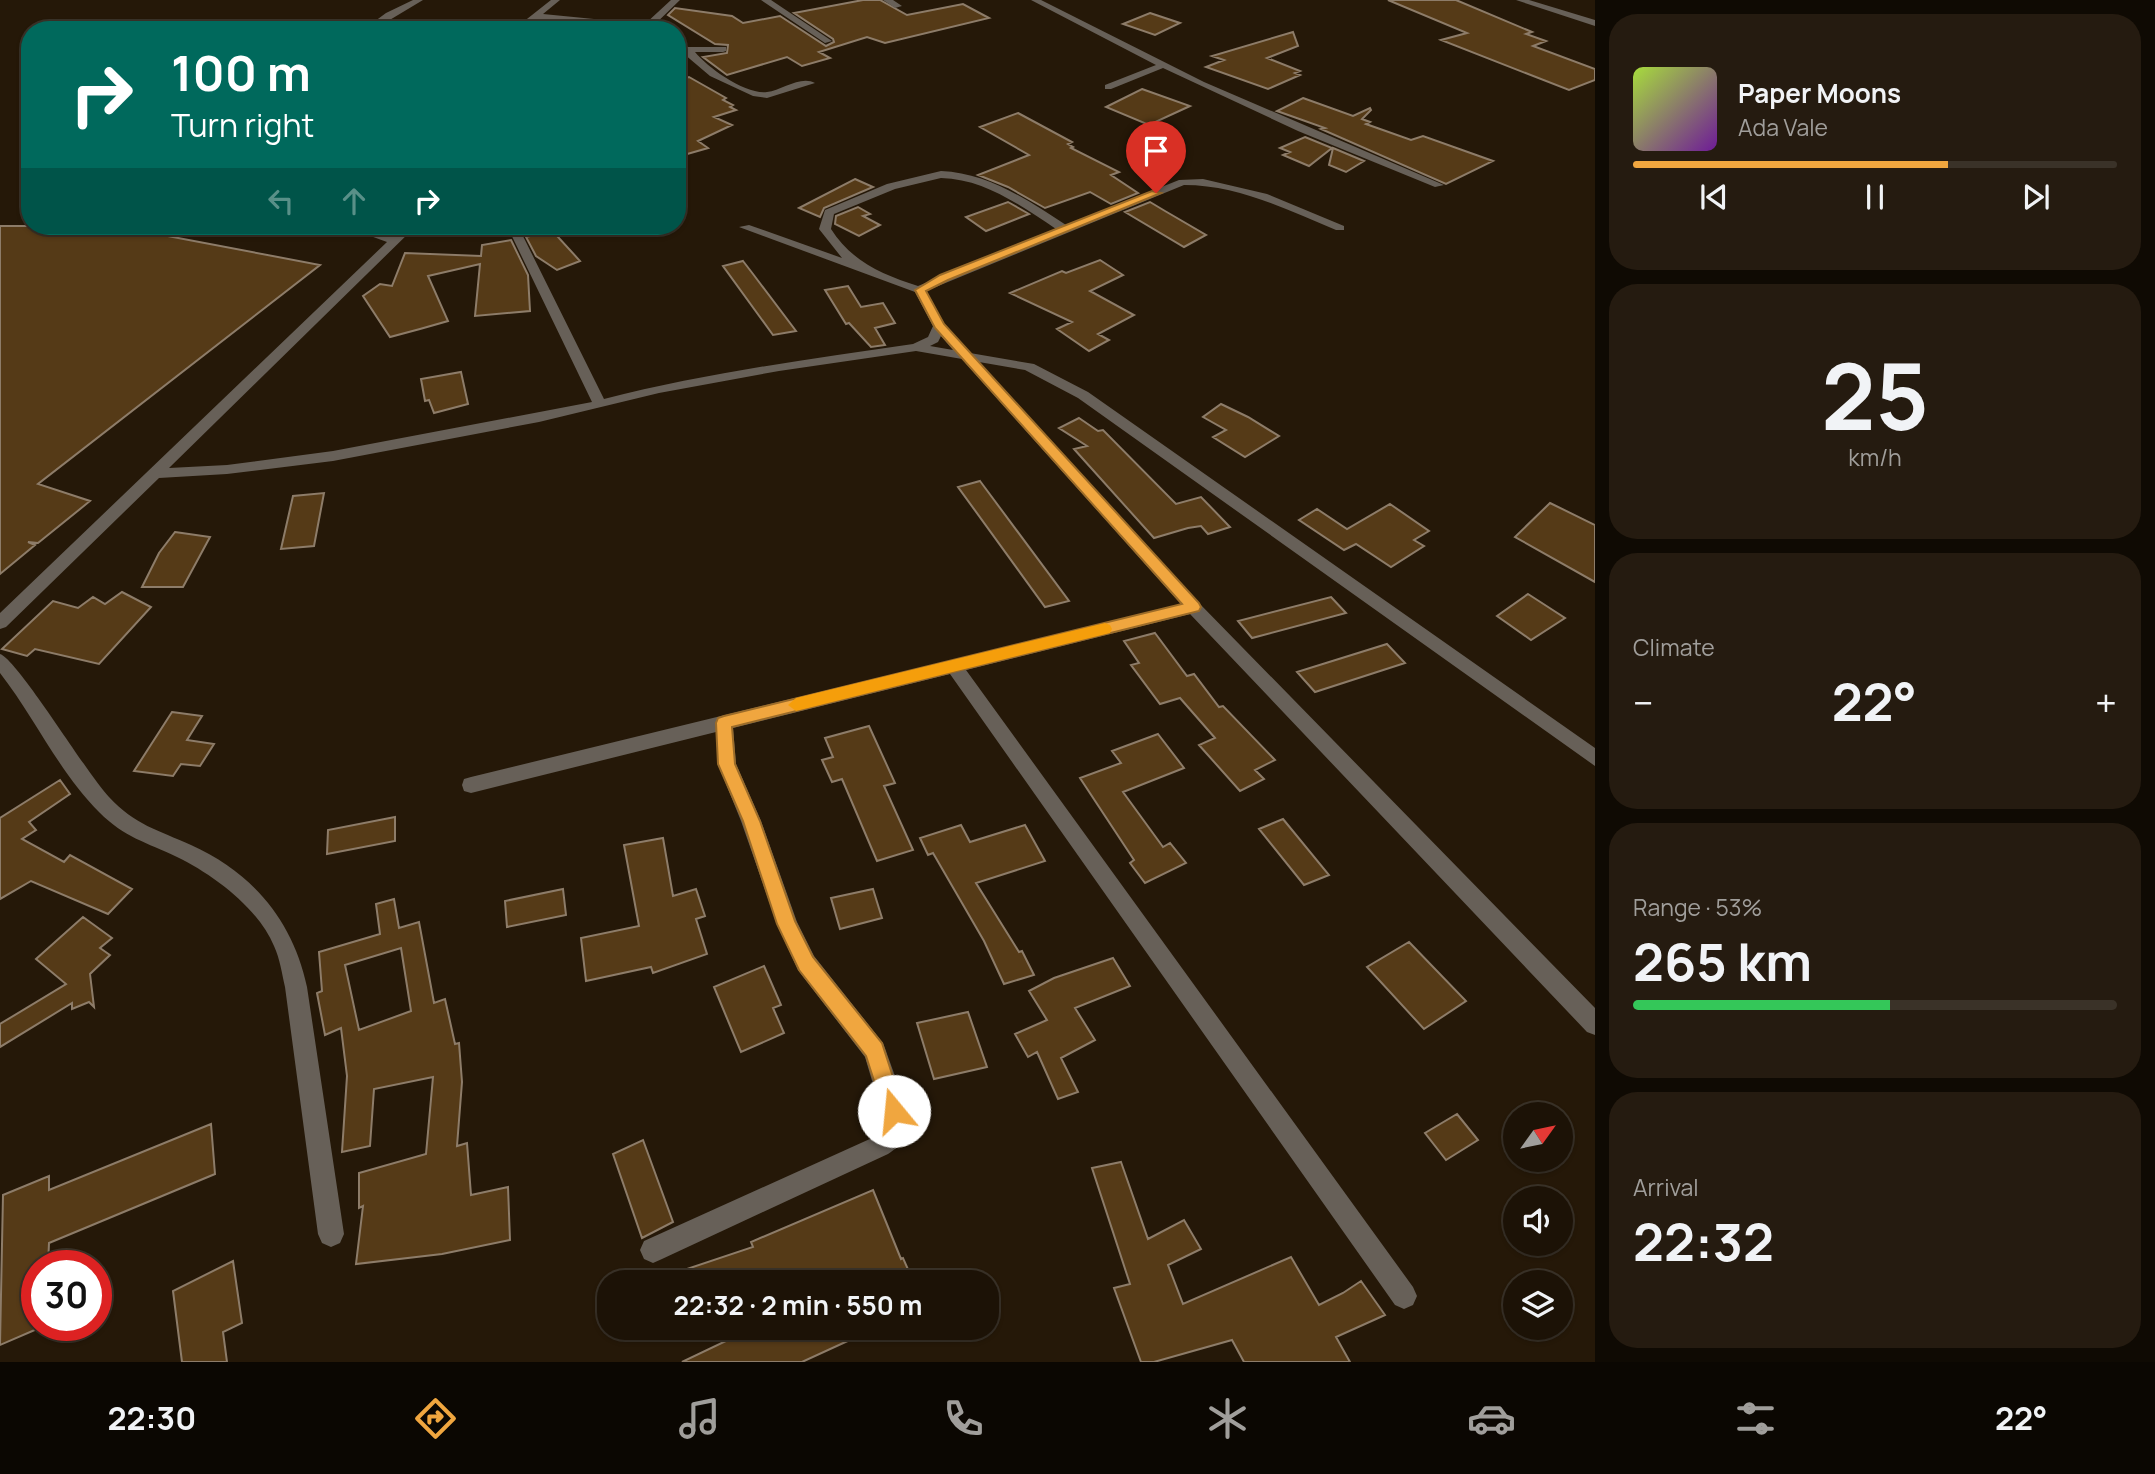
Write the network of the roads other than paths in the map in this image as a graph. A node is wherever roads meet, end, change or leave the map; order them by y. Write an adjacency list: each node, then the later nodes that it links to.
1 (419, 0): 11 (street)
2 (556, 0): 10 (street)
3 (676, 0): 14 (street)
4 (765, 0): 16 (street)
5 (887, 0): 9 (street)
6 (1035, 0): 20 (street)
7 (1520, 0): 8 (street)
8 (1538, 2): 15 (street)
9 (898, 6)
10 (537, 16): 12 (street); 13 (street)
11 (380, 21)
12 (530, 21)
13 (582, 21)
14 (653, 21)
15 (1595, 23)
16 (828, 41)
17 (686, 49): 19 (street)
18 (723, 49): 19 (street)
19 (689, 50): 21 (street)
20 (1164, 65): 22 (street); 23 (street)
21 (810, 83)
22 (1108, 87)
23 (1439, 185)
24 (745, 227): 31 (street)
25 (1340, 229): 26 (street)
26 (1066, 230): 31 (street); 32 (street)
27 (376, 235): 30 (street)
28 (400, 235): 30 (street)
29 (516, 235): 36 (street)
30 (394, 241): 37 (street)
31 (866, 270): 32 (street)
32 (920, 290): 33 (street)
33 (939, 326): 34 (street); 35 (street)
34 (916, 347): 35 (street); 36 (street)
35 (963, 354): 38 (street); 43 (street)
36 (600, 404): 37 (street)
37 (157, 473): 39 (street)
38 (1193, 607): 41 (street); 45 (street)
39 (0, 623)
40 (0, 661): 46 (street)
41 (954, 666): 42 (street); 48 (street)
42 (724, 723): 44 (street); 47 (street)
43 (1595, 758)
44 (471, 785)
45 (1595, 1024)
46 (331, 1234)
47 (653, 1250)
48 (1404, 1296)

